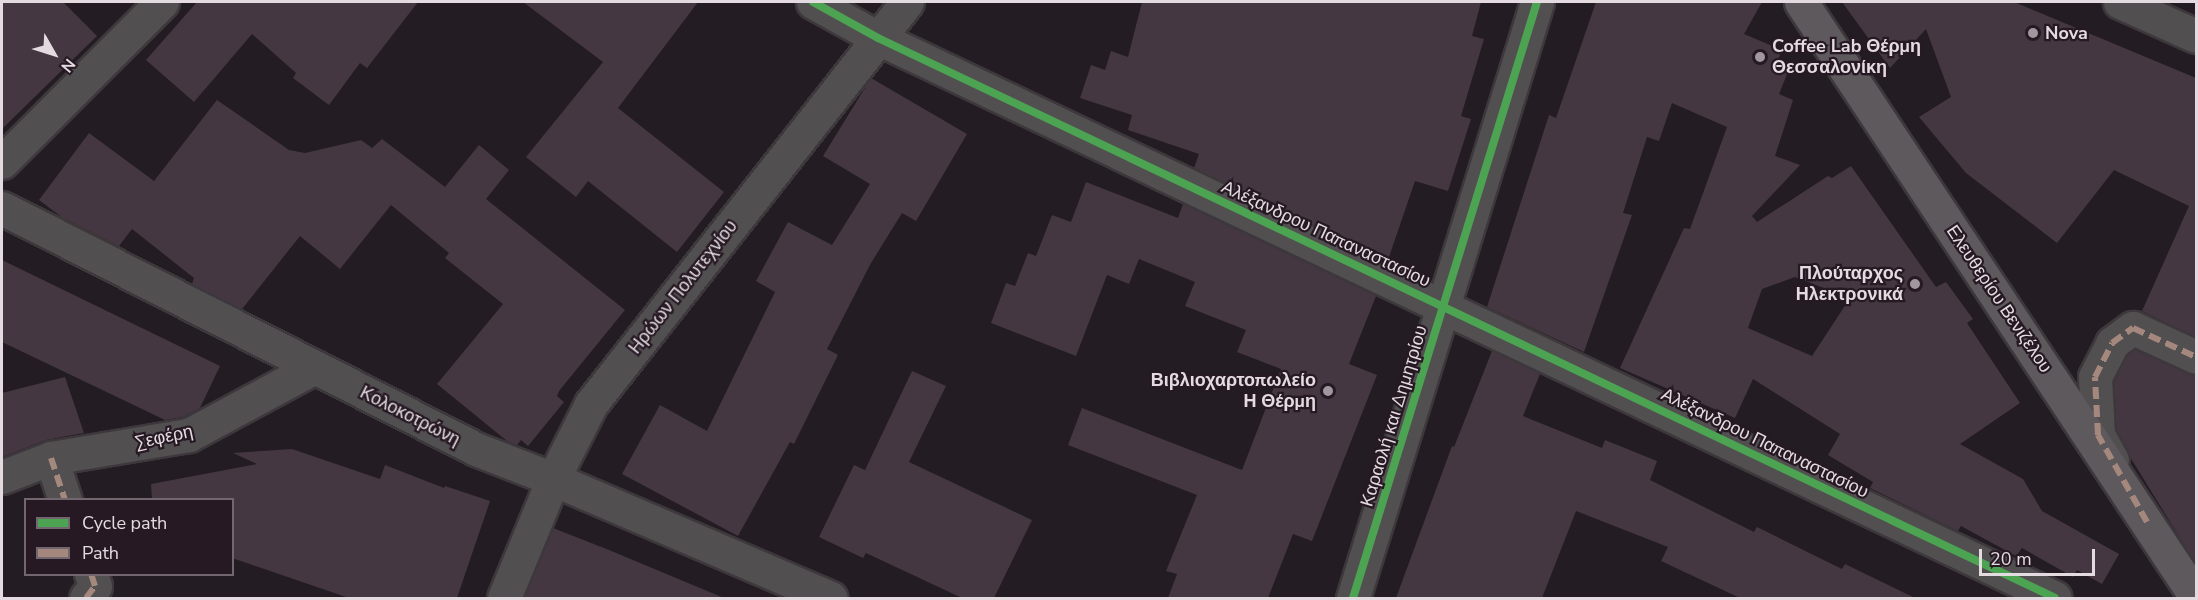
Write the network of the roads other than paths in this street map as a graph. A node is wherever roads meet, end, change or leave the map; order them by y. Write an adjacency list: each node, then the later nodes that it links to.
1 (162, 2): 9 (street)
2 (813, 2): 8 (street, Αλέξανδρου Παπαναστασίου)
3 (907, 2): 8 (street, Ηρώων Πολυτεχνίου)
4 (1538, 2): 11 (street, Καραολή και Δημητρίου)
5 (1801, 2): 18 (main road, Ελευθερίου Βενιζέλου)
6 (2120, 2): 7 (street)
7 (2196, 36)
8 (878, 38): 11 (street, Αλέξανδρου Παπαναστασίου); 16 (street, Ηρώων Πολυτεχνίου)
9 (2, 162)
10 (2, 208): 13 (street, Κολοκοτρώνη)
11 (1444, 307): 24 (street, Καραολή και Δημητρίου); 25 (street, Αλέξανδρου Παπαναστασίου)
12 (2196, 357): 18 (street)
13 (315, 367): 14 (street, Σεφέρη); 16 (street, Κολοκοτρώνη)
14 (51, 458): 15 (street, Σεφέρη); 17 (street)
15 (2, 477)
16 (553, 479): 22 (street, Ηρώων Πολυτεχνίου); 23 (street, Κολοκοτρώνη)
17 (64, 498)
18 (2147, 522): 20 (main road, Ελευθερίου Βενιζέλου)
19 (92, 576): 21 (street)
20 (2196, 597)
21 (86, 598)
22 (504, 598)
23 (831, 598)
24 (1353, 598)
25 (2055, 598)

